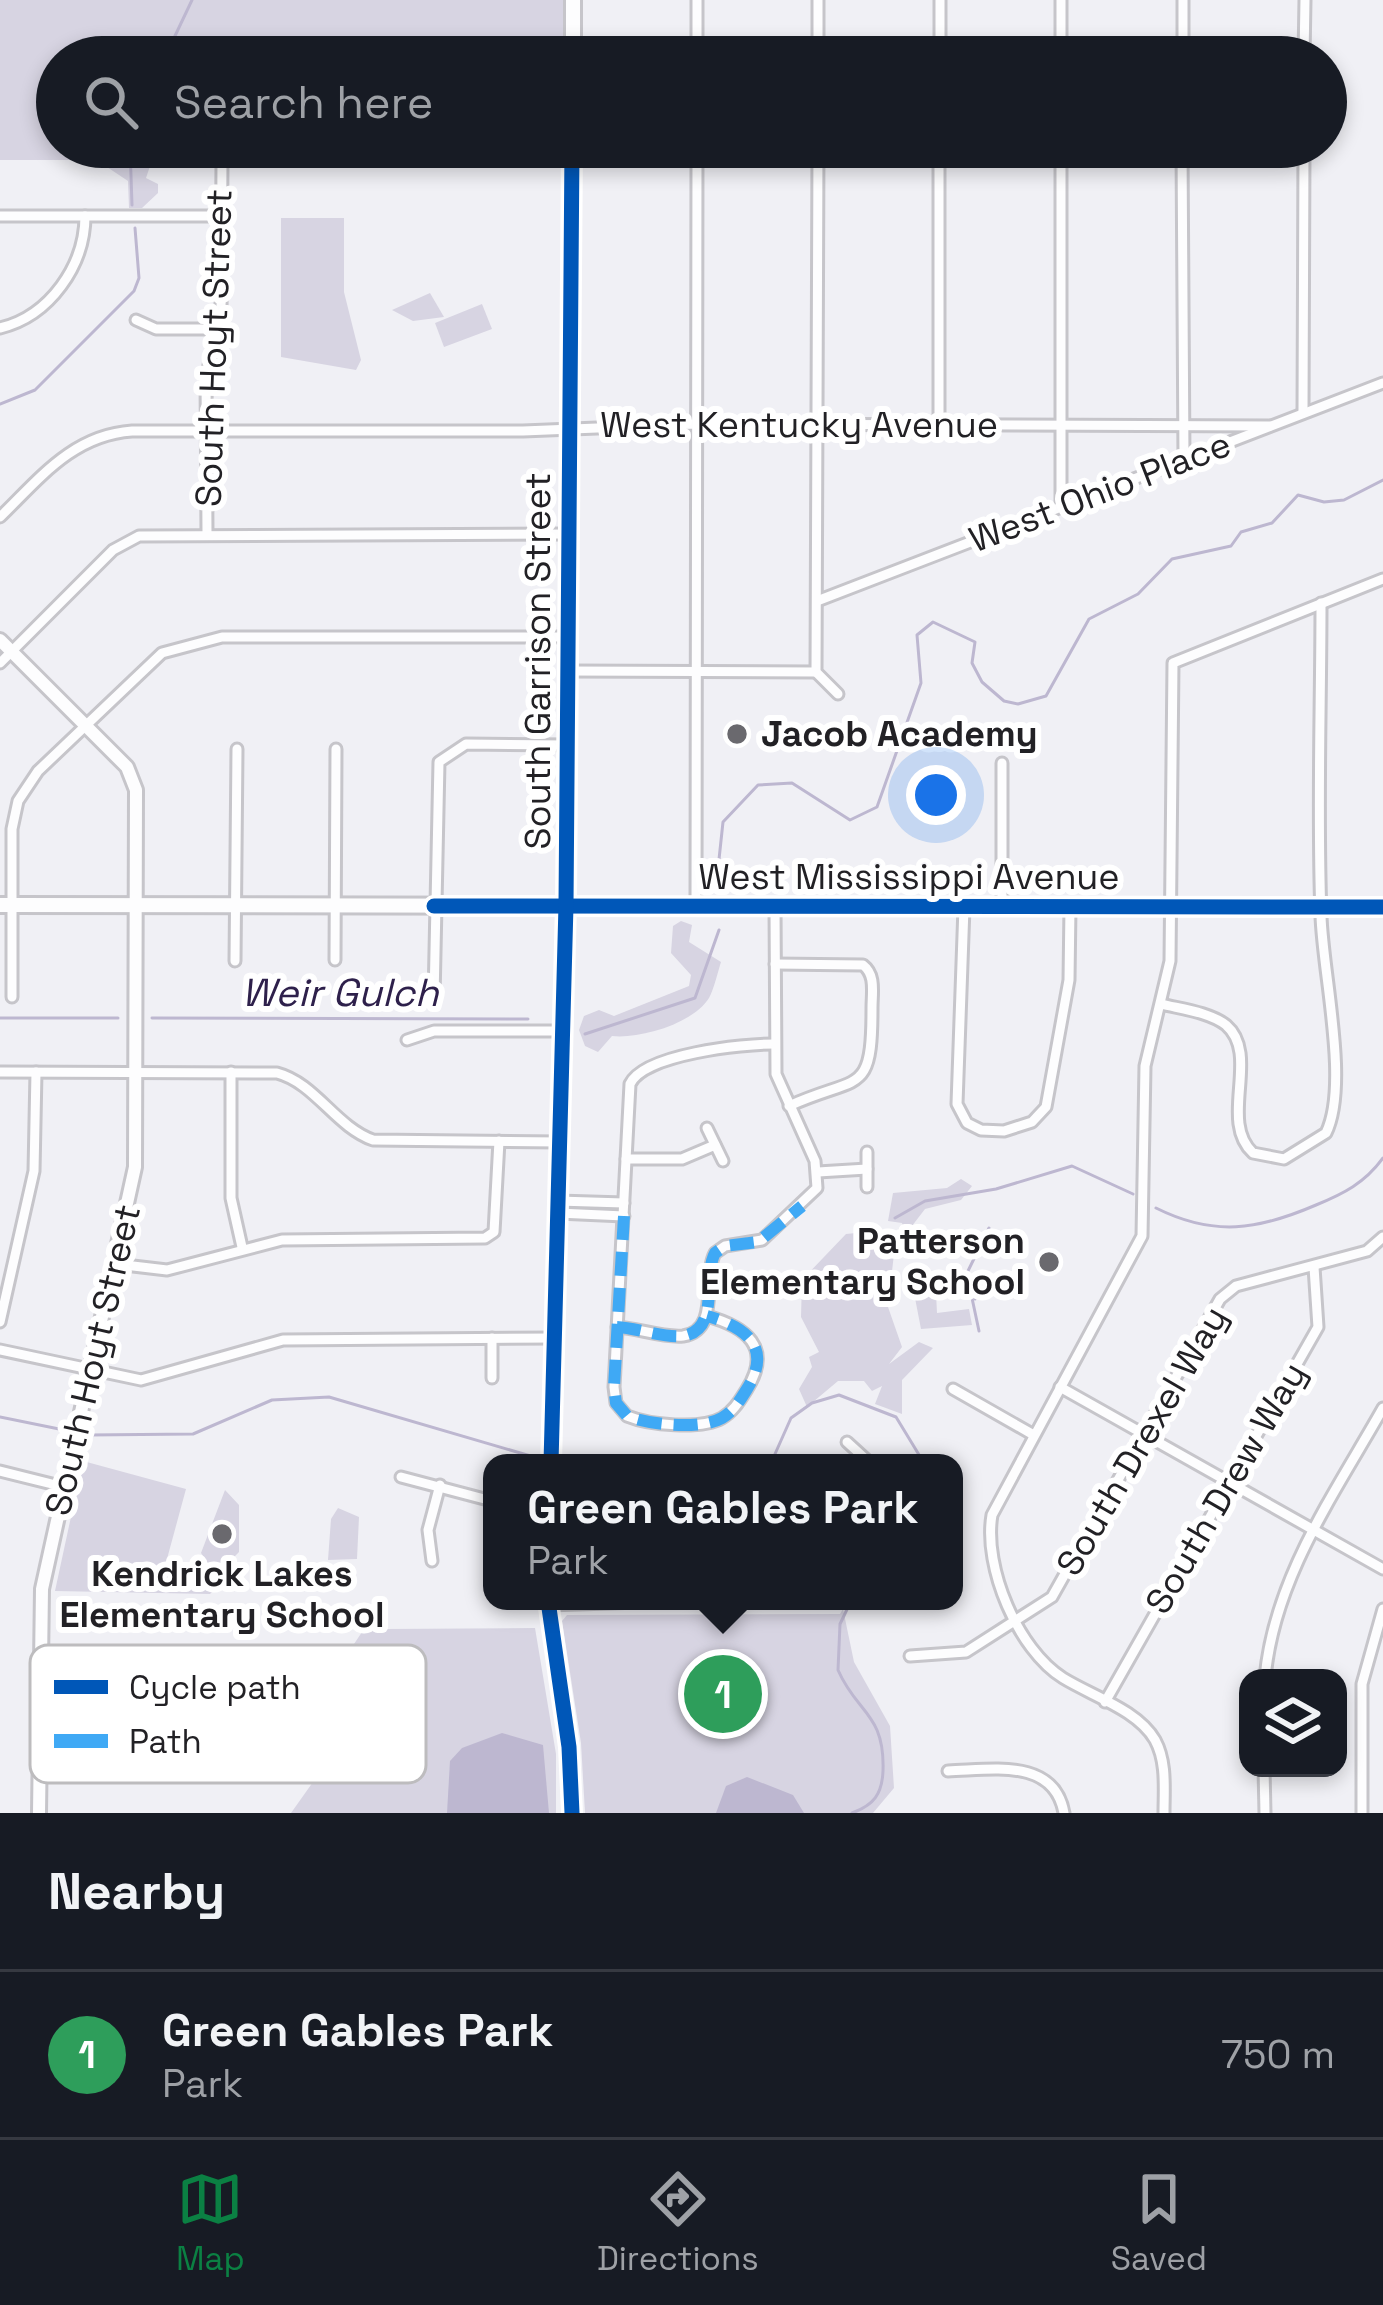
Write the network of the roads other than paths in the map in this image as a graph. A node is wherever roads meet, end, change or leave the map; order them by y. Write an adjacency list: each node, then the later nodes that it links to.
1 (573, 0): 8 (main road)
2 (697, 0): 9 (street)
3 (818, 0): 10 (street)
4 (940, 0): 11 (street)
5 (1061, 0): 12 (street)
6 (1183, 0): 13 (street)
7 (1304, 0): 14 (street)
8 (573, 36)
9 (697, 36)
10 (818, 36)
11 (940, 36)
12 (1061, 36)
13 (1183, 36)
14 (1304, 36)
15 (222, 168): 24 (street, South Hoyt Street)
16 (572, 168): 32 (main road, South Garrison Street)
17 (697, 168): 31 (street)
18 (818, 168): 33 (street)
19 (939, 168): 34 (street)
20 (1061, 168): 35 (street)
21 (1183, 168): 36 (street)
22 (1304, 168): 30 (street)
23 (0, 216): 25 (street)
24 (222, 216): 25 (street); 28 (street, South Hoyt Street)
25 (85, 217): 27 (street)
26 (136, 320): 28 (street)
27 (0, 328)
28 (219, 329): 38 (street, South Hoyt Street)
29 (1383, 382): 30 (street, West Ohio Place)
30 (1303, 413): 37 (street, West Ohio Place)
31 (696, 424): 32 (street, West Kentucky Avenue); 33 (street, West Kentucky Avenue); 52 (street)
32 (570, 425): 38 (street, West Kentucky Avenue); 43 (main road, South Garrison Street)
33 (817, 425): 34 (street, West Kentucky Avenue); 45 (street)
34 (939, 425): 35 (street, West Kentucky Avenue)
35 (1060, 426): 36 (street, West Kentucky Avenue); 40 (street)
36 (1181, 426): 37 (street, West Kentucky Avenue); 39 (street)
37 (1270, 426): 39 (street, West Ohio Place)
38 (207, 431): 41 (street, West Kentucky Avenue); 42 (street, South Hoyt Street)
39 (1184, 459): 40 (street, West Ohio Place)
40 (1060, 507): 45 (street, West Ohio Place)
41 (0, 518)
42 (207, 533): 43 (street); 49 (street)
43 (569, 534): 47 (main road, South Garrison Street)
44 (1383, 579): 46 (street)
45 (817, 601): 53 (street)
46 (1321, 603): 71 (street); 73 (street)
47 (568, 637): 51 (main road, South Garrison Street); 55 (street)
48 (0, 640): 49 (street, South Hoyt Street)
49 (11, 652): 50 (street); 55 (street, South Hoyt Street)
50 (0, 663)
51 (568, 671): 52 (street); 56 (main road, South Garrison Street)
52 (696, 671): 53 (street); 66 (street)
53 (816, 672): 54 (street)
54 (838, 694)
55 (85, 725): 60 (street); 61 (street, South Hoyt Street)
56 (567, 745): 63 (street); 64 (main road, South Garrison Street)
57 (237, 748): 62 (street)
58 (336, 749): 65 (street)
59 (1002, 763): 69 (street)
60 (6, 905): 61 (main road, West Mississippi Avenue); 77 (street)
61 (136, 905): 62 (main road, West Mississippi Avenue); 85 (street, South Hoyt Street)
62 (236, 905): 65 (main road, West Mississippi Avenue); 74 (street)
63 (434, 905): 64 (main road, West Mississippi Avenue); 65 (main road, West Mississippi Avenue); 78 (street)
64 (566, 905): 66 (main road, West Mississippi Avenue); 80 (main road, South Garrison Street)
65 (335, 906): 75 (street)
66 (695, 907): 67 (main road, West Mississippi Avenue)
67 (775, 907): 68 (main road, West Mississippi Avenue); 76 (street)
68 (964, 907): 69 (main road, West Mississippi Avenue); 70 (street)
69 (1002, 907): 70 (main road, West Mississippi Avenue)
70 (1070, 907): 71 (main road, West Mississippi Avenue)
71 (1171, 907): 73 (main road, West Mississippi Avenue); 79 (street)
72 (1383, 907): 73 (main road, West Mississippi Avenue)
73 (1321, 908): 79 (street)
74 (236, 961)
75 (335, 961)
76 (775, 964): 82 (street); 87 (street)
77 (12, 997)
78 (434, 999)
79 (1161, 1004): 115 (street)
80 (563, 1031): 81 (street); 92 (main road, South Garrison Street)
81 (407, 1040)
82 (774, 1044): 87 (street); 95 (street)
83 (0, 1072): 84 (street)
84 (36, 1072): 85 (street); 108 (street)
85 (135, 1072): 86 (street); 105 (street, South Hoyt Street)
86 (231, 1072): 88 (street); 104 (street)
87 (788, 1106): 98 (street)
88 (345, 1124): 90 (street); 91 (street)
89 (707, 1128): 93 (street)
90 (334, 1137)
91 (499, 1142): 92 (street); 104 (street)
92 (560, 1142): 101 (main road, South Garrison Street)
93 (716, 1145): 95 (street); 96 (street)
94 (867, 1152): 97 (street)
95 (626, 1159): 100 (street)
96 (723, 1161)
97 (867, 1169): 98 (street); 99 (street)
98 (818, 1172): 107 (street)
99 (867, 1187)
100 (624, 1203): 101 (street); 102 (street)
101 (558, 1207): 102 (street); 111 (main road, South Garrison Street)
102 (624, 1216): 109 (street)
103 (1383, 1237): 106 (street, South Drexel Way)
104 (242, 1247): 105 (street)
105 (116, 1264): 113 (street, South Hoyt Street)
106 (1314, 1267): 119 (street, South Drexel Way); 125 (street, South Drew Way)
107 (707, 1316): 109 (street); 109 (street)
108 (0, 1322)
109 (616, 1327)
110 (492, 1338): 111 (street); 113 (street); 114 (street)
111 (554, 1338): 121 (main road, South Garrison Street)
112 (0, 1350): 113 (street)
113 (91, 1372): 127 (street, South Hoyt Street)
114 (492, 1378)
115 (1060, 1387): 118 (street); 119 (street)
116 (953, 1389): 118 (street)
117 (1383, 1408): 129 (street)
118 (1032, 1434): 134 (street)
119 (1145, 1435): 125 (street); 134 (street, South Drexel Way)
120 (848, 1442): 122 (street)
121 (551, 1454)
122 (861, 1454)
123 (0, 1472): 127 (street)
124 (401, 1477): 126 (street)
125 (1230, 1483): 129 (street); 138 (street, South Drew Way)
126 (440, 1485): 128 (street); 130 (street)
127 (64, 1486): 135 (street, South Hoyt Street)
128 (483, 1498)
129 (1313, 1530): 131 (street); 137 (street)
130 (433, 1561)
131 (1383, 1569)
132 (1383, 1609): 147 (street)
133 (549, 1610): 143 (main road)
134 (1018, 1621): 136 (street, South Drexel Way); 138 (street)
135 (40, 1645)
136 (910, 1657)
137 (1267, 1669)
138 (1105, 1702): 145 (street)
139 (948, 1771): 144 (street)
140 (1264, 1777): 146 (street)
141 (39, 1783): 142 (street, South Hoyt Street)
142 (39, 1813)
143 (572, 1813)
144 (1064, 1813)
145 (1164, 1813)
146 (1264, 1813)
147 (1362, 1813)

